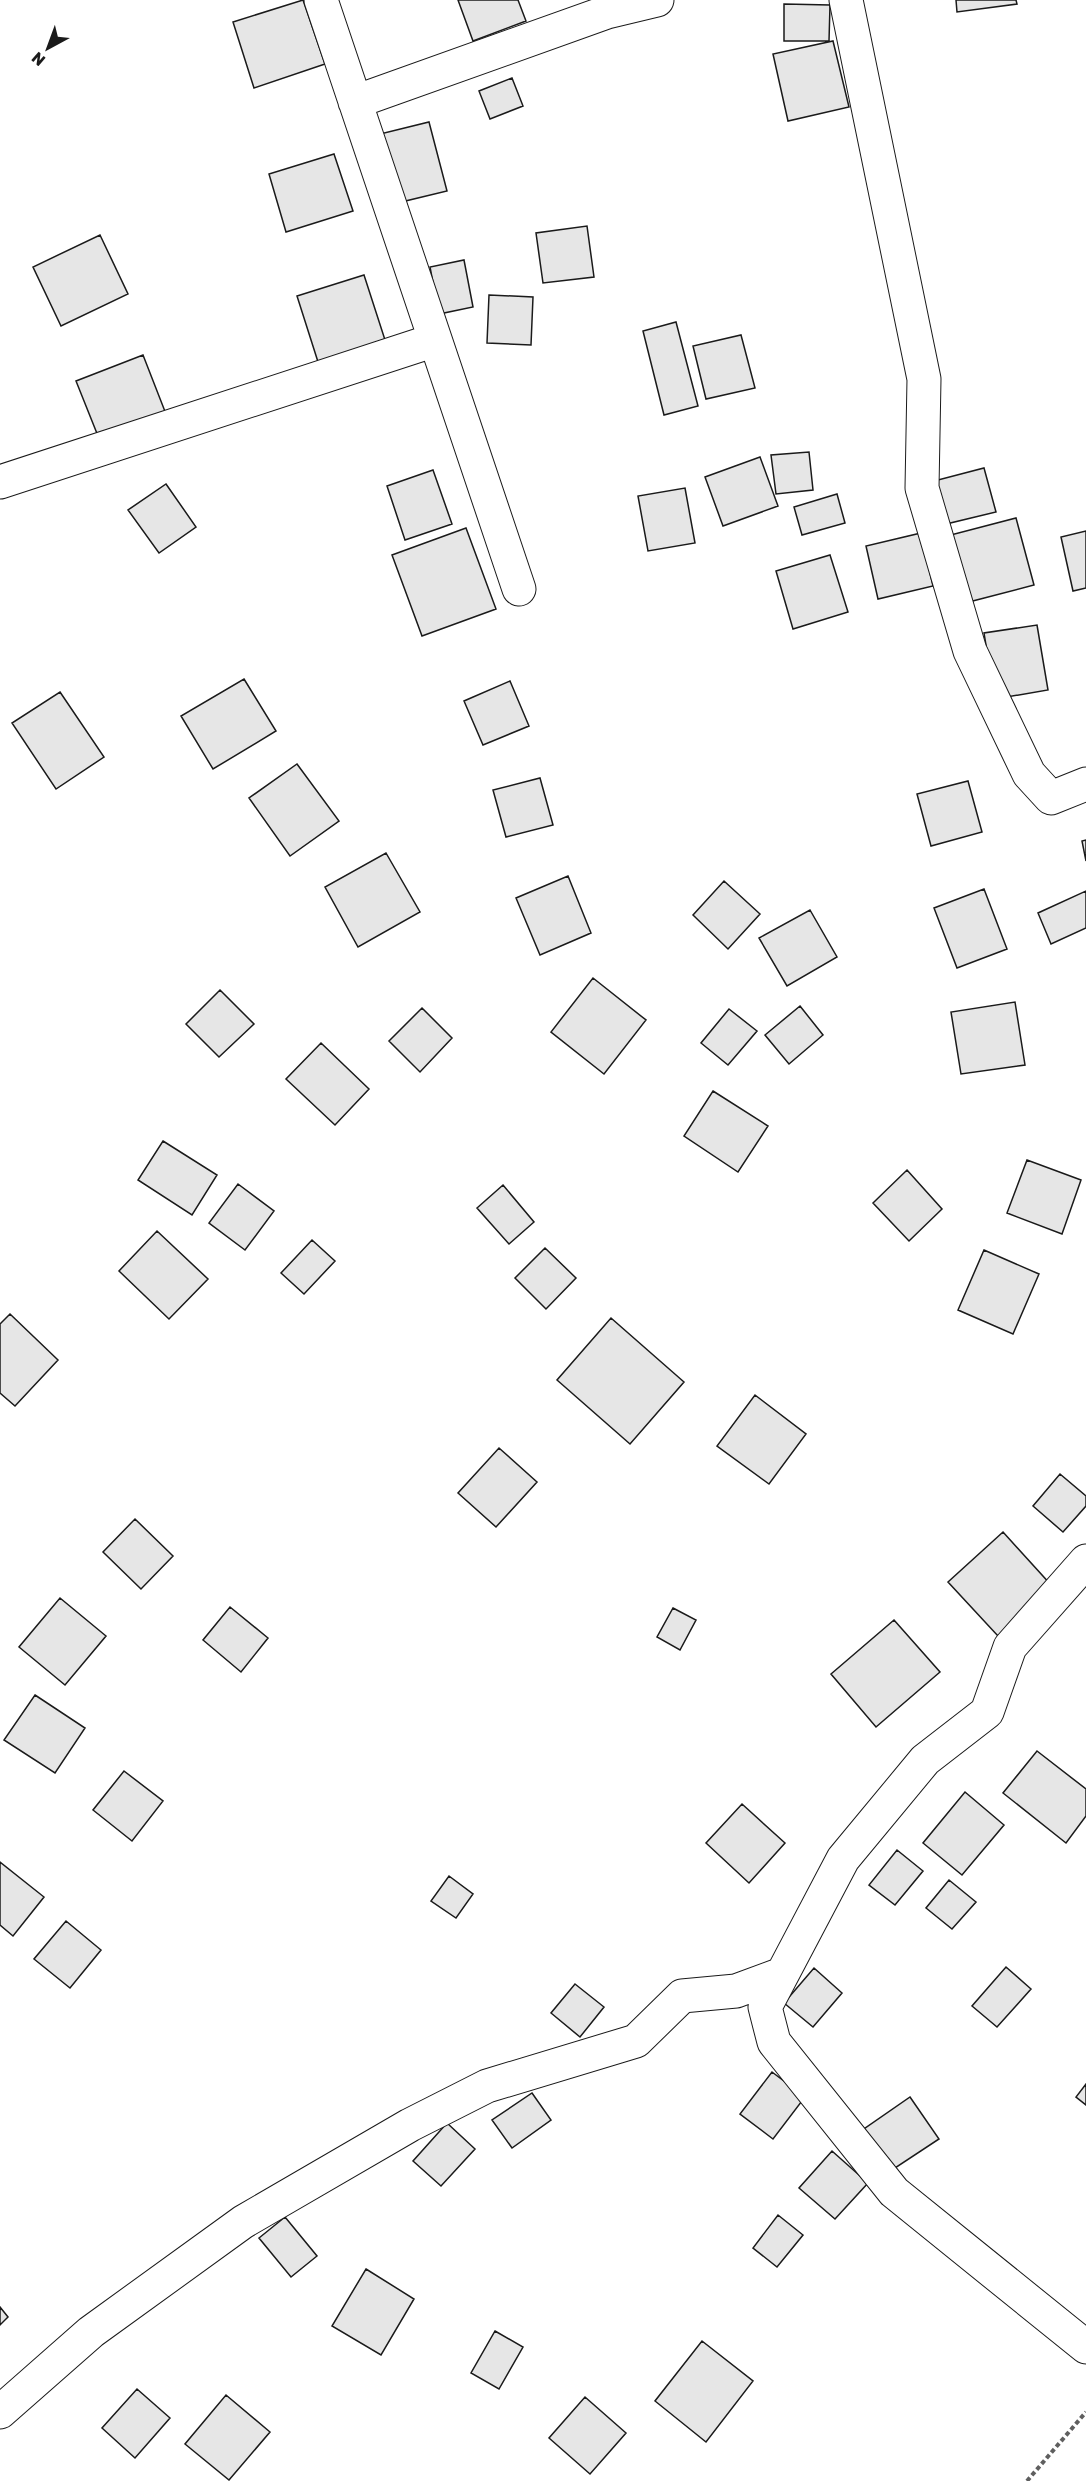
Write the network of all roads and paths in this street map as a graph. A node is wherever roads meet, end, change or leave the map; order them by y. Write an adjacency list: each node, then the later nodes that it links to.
1 (321, 0): 4 (street)
2 (657, 0): 4 (street)
3 (846, 0): 8 (street)
4 (355, 102): 5 (street)
5 (435, 340): 6 (street); 7 (street)
6 (0, 482)
7 (519, 589)
8 (1086, 784)
9 (1086, 1561): 10 (street)
10 (782, 1974): 11 (street); 12 (street)
11 (1086, 2347)
12 (0, 2412)
13 (1086, 2412): 14 (path)
14 (1027, 2481)

